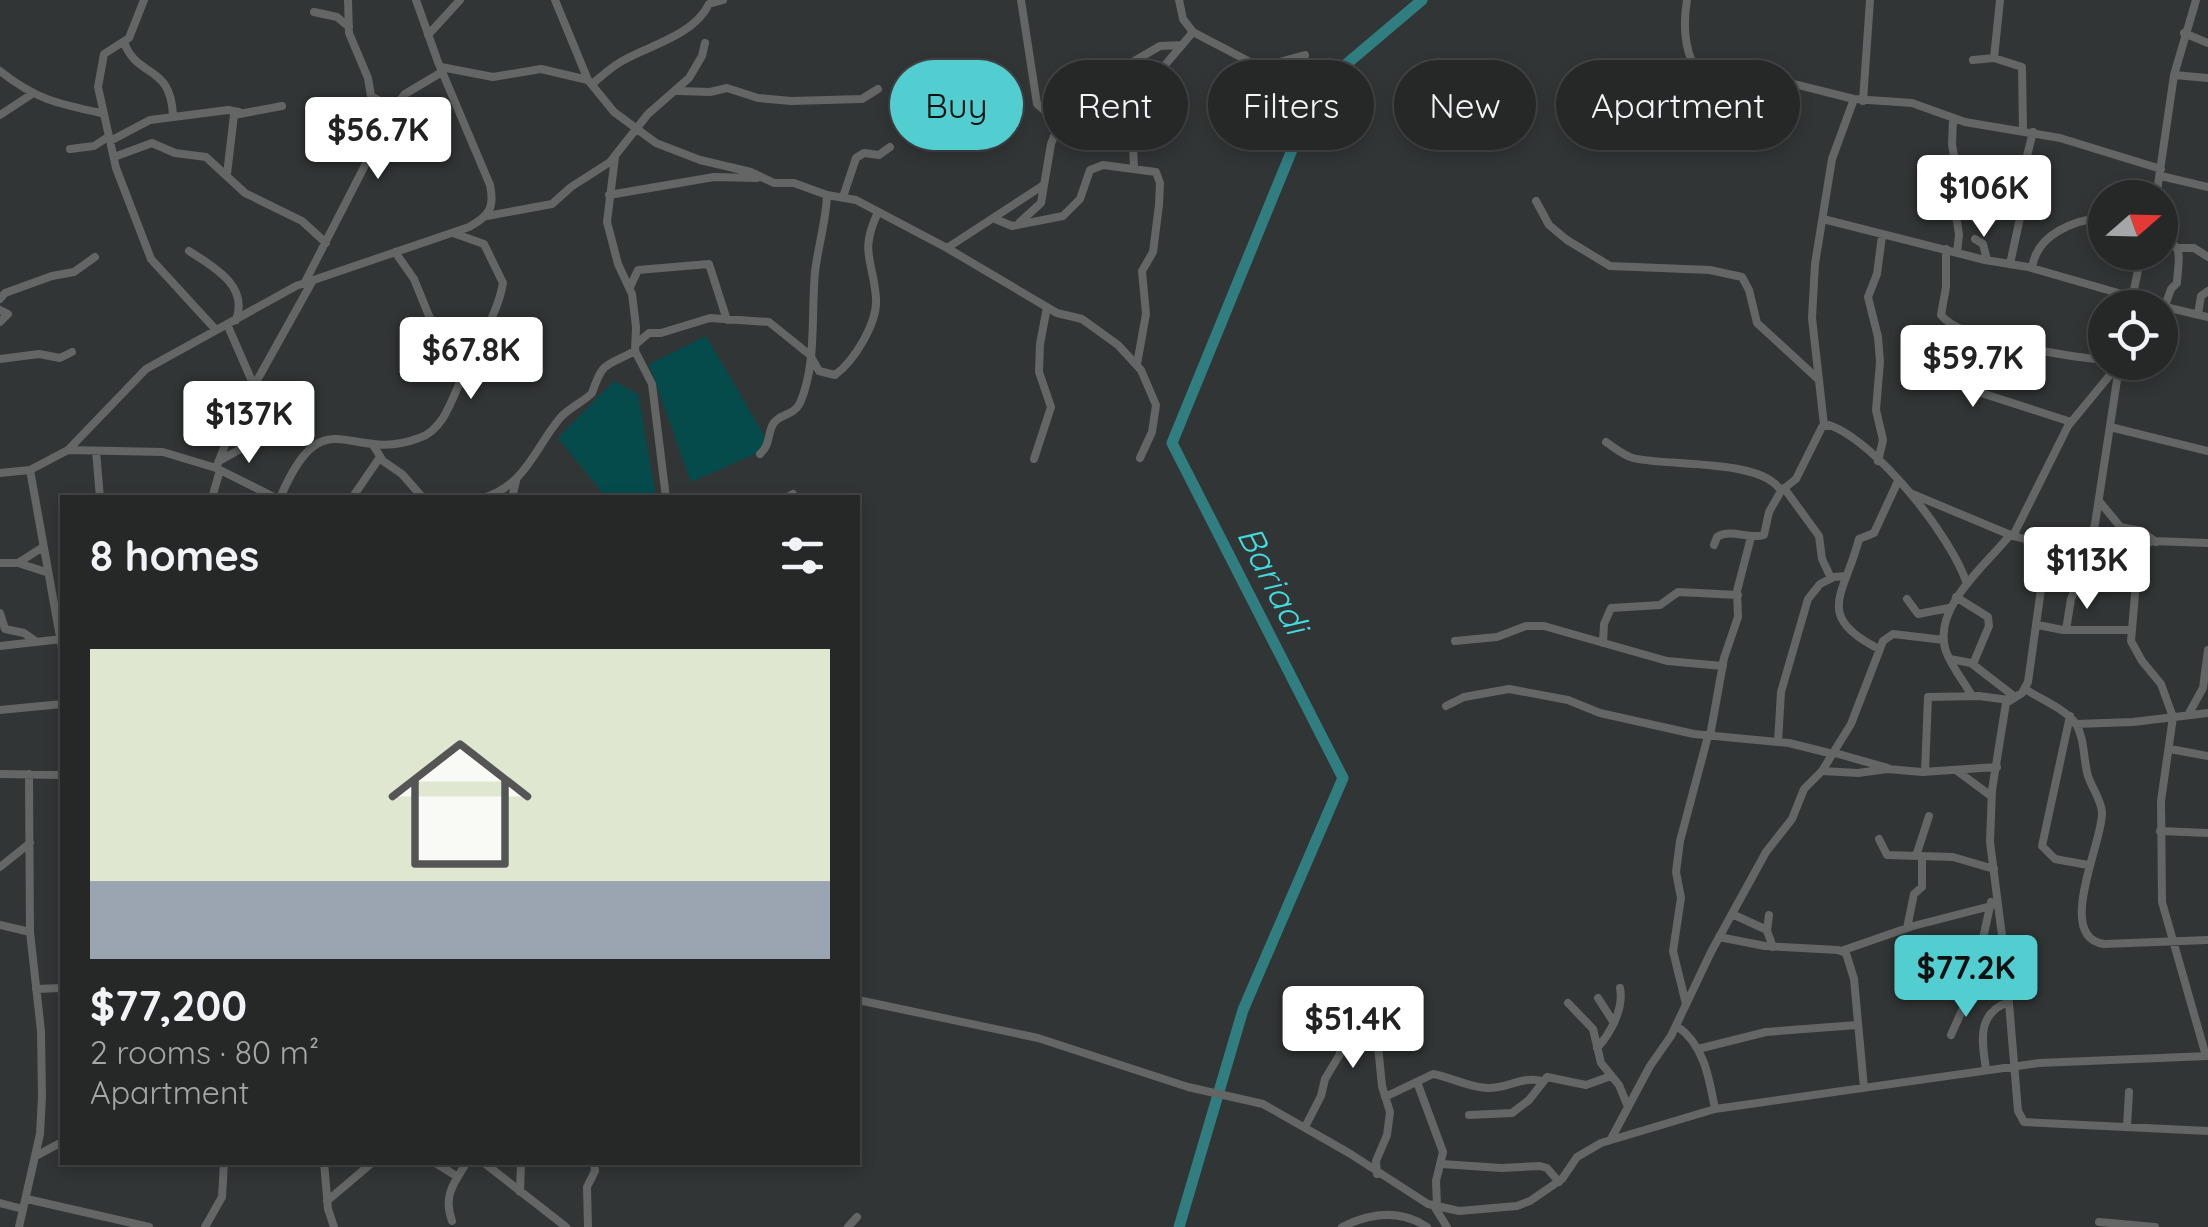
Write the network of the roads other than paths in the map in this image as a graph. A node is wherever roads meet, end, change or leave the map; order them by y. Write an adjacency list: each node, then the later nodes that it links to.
1 (144, 0): 18 (street)
2 (348, 0): 14 (street)
3 (416, 0): 17 (street)
4 (460, 0): 17 (street)
5 (555, 0): 30 (street)
6 (722, 0): 30 (street)
7 (1021, 0): 37 (street)
8 (1178, 0): 15 (street)
9 (1687, 0): 34 (street)
10 (1870, 0): 34 (street)
11 (2000, 0): 23 (street)
12 (2196, 0): 16 (street)
13 (314, 12): 14 (street)
14 (349, 27): 36 (street)
15 (1193, 32): 21 (street); 22 (street)
16 (2184, 33): 20 (street); 28 (street)
17 (428, 35): 26 (street)
18 (124, 42): 38 (street); 41 (street)
19 (705, 43): 32 (street)
20 (2208, 43)
21 (1182, 45): 24 (street); 51 (street)
22 (1305, 56)
23 (1994, 58): 25 (street); 44 (street)
24 (1136, 60)
25 (1973, 60)
26 (441, 70): 30 (street); 36 (street); 63 (street)
27 (0, 71): 33 (street)
28 (2174, 75): 29 (street); 52 (street)
29 (2208, 78)
30 (590, 82): 43 (street)
31 (878, 89): 32 (street)
32 (678, 91): 43 (street)
33 (32, 94): 38 (street); 40 (street)
34 (1858, 100): 42 (street); 66 (street)
35 (282, 106): 39 (street)
36 (393, 109): 71 (street)
37 (1043, 109)
38 (101, 112): 45 (street)
39 (239, 112): 41 (street); 53 (street)
40 (0, 115)
41 (172, 116): 45 (street)
42 (1953, 119): 44 (street); 77 (street)
43 (636, 129): 50 (street); 54 (street)
44 (2028, 131): 52 (street); 81 (street)
45 (109, 139): 47 (street); 49 (street)
46 (890, 147): 60 (street)
47 (70, 149)
48 (1052, 150): 56 (street)
49 (114, 157): 53 (street); 96 (street)
50 (615, 157): 58 (street); 63 (street)
51 (1134, 168): 67 (street); 104 (street)
52 (2161, 173): 55 (street); 57 (street)
53 (226, 174): 71 (street)
54 (761, 178): 58 (street); 59 (street)
55 (2160, 180)
56 (1042, 186): 64 (street); 67 (street)
57 (2208, 186)
58 (608, 195): 84 (street)
59 (827, 196): 60 (street); 101 (street)
60 (843, 197): 62 (street)
61 (1536, 201): 105 (street)
62 (878, 212): 72 (street); 101 (street)
63 (487, 216): 68 (street)
64 (995, 219): 67 (street); 72 (street)
65 (2088, 219): 82 (street)
66 (1823, 220): 69 (street); 105 (street)
67 (1018, 224)
68 (453, 233): 76 (street); 114 (street)
69 (1882, 236): 74 (street); 122 (street)
70 (1975, 239): 80 (street)
71 (326, 243): 83 (street)
72 (947, 248): 89 (street)
73 (2179, 248): 79 (street); 86 (street)
74 (1946, 249): 77 (street); 97 (street)
75 (189, 251): 95 (street)
76 (395, 252): 83 (street); 98 (street)
77 (1957, 252): 80 (street)
78 (96, 257): 88 (street)
79 (2208, 257)
80 (1988, 260): 81 (street)
81 (2010, 264): 82 (street)
82 (2032, 268): 85 (street)
83 (309, 281): 95 (street); 108 (street)
84 (630, 287): 93 (street); 99 (street)
85 (2098, 290)
86 (2170, 290)
87 (2208, 292): 92 (street)
88 (0, 299)
89 (1047, 307): 104 (street); 121 (street)
90 (2178, 309): 92 (street)
91 (0, 310): 94 (street)
92 (2203, 316)
93 (727, 320): 99 (street); 101 (street)
94 (0, 322)
95 (232, 322): 96 (street); 108 (street)
96 (216, 330): 115 (street)
97 (1968, 333): 102 (street); 109 (street)
98 (438, 338)
99 (635, 347): 127 (street); 138 (street)
100 (72, 352): 103 (street)
101 (810, 355): 118 (street)
102 (2088, 357)
103 (0, 359)
104 (1137, 364): 120 (street)
105 (1819, 380): 110 (street)
106 (2105, 380): 109 (street)
107 (2117, 380): 111 (street)
108 (254, 386): 123 (street)
109 (2071, 422): 141 (street)
110 (1824, 425): 122 (street); 128 (street)
111 (2110, 427): 117 (street); 139 (street)
112 (277, 433): 123 (street)
113 (1606, 442): 128 (street)
114 (373, 445): 119 (street); 133 (street)
115 (68, 450): 116 (street); 124 (street)
116 (96, 451): 123 (street); 130 (street)
117 (2208, 451)
118 (760, 454)
119 (380, 457): 134 (street); 135 (street)
120 (1140, 458)
121 (1034, 459)
122 (1878, 461): 126 (street)
123 (218, 466): 131 (street); 132 (street)
124 (30, 470): 125 (street); 147 (street)
125 (0, 473)
126 (1898, 480): 129 (street); 153 (street)
127 (516, 481): 136 (street); 137 (street)
128 (1783, 490): 142 (street); 154 (street)
129 (1909, 492): 141 (street); 155 (street)
130 (100, 495)
131 (213, 495)
132 (272, 495)
133 (280, 495)
134 (354, 495)
135 (420, 495)
136 (489, 495)
137 (513, 495)
138 (666, 495)
139 (2099, 500): 140 (street); 149 (street)
140 (2120, 527): 143 (street); 148 (street)
141 (2011, 535): 146 (street); 155 (street)
142 (1752, 536): 145 (street); 156 (street)
143 (2156, 542): 144 (street); 148 (street)
144 (2208, 544)
145 (1714, 545)
146 (2047, 546): 149 (street); 161 (street)
147 (43, 547): 151 (street); 152 (street)
148 (2138, 547): 149 (street); 163 (street)
149 (2086, 554): 162 (street)
150 (0, 563): 151 (street)
151 (18, 563): 152 (street)
152 (46, 572): 164 (street)
153 (1846, 576): 154 (street); 171 (street)
154 (1831, 578): 188 (street)
155 (1968, 584): 157 (street)
156 (1738, 595): 169 (street); 176 (street)
157 (1956, 597): 159 (street); 174 (street)
158 (1908, 599): 159 (street)
159 (1950, 608): 167 (street)
160 (0, 612): 166 (street)
161 (2038, 626): 162 (street); 177 (street)
162 (2066, 630): 163 (street)
163 (2132, 630): 184 (street)
164 (60, 631)
165 (60, 639): 166 (street)
166 (34, 640): 170 (street)
167 (1944, 640): 171 (street); 173 (street)
168 (1455, 642): 169 (street)
169 (1603, 643): 176 (street)
170 (0, 646)
171 (1879, 649): 190 (street)
172 (2208, 650): 175 (street)
173 (1950, 659): 174 (street); 178 (street)
174 (1973, 664): 179 (street)
175 (2208, 665): 185 (street)
176 (1722, 666): 187 (street)
177 (2026, 689): 179 (street); 186 (street)
178 (1972, 696): 179 (street); 196 (street)
179 (2012, 699): 192 (street)
180 (60, 704): 182 (street)
181 (1446, 706): 187 (street)
182 (0, 710)
183 (2208, 713): 185 (street)
184 (2173, 716): 185 (street); 186 (street); 189 (street)
185 (2188, 716)
186 (2073, 720): 207 (street); 207 (street)
187 (1708, 736): 188 (street); 232 (street)
188 (1778, 742): 190 (street)
189 (2170, 749): 191 (street); 202 (street)
190 (1834, 753): 193 (street); 195 (street)
191 (2208, 756)
192 (1998, 767): 194 (street); 200 (street)
193 (1892, 769): 195 (street); 196 (street)
194 (1956, 770): 196 (street); 200 (street)
195 (1822, 771): 213 (street)
196 (1925, 772)
197 (0, 774): 198 (street)
198 (28, 774): 199 (street); 205 (street)
199 (60, 775)
200 (1991, 796): 209 (street)
201 (1928, 816): 206 (street)
202 (2160, 831): 203 (street); 222 (street)
203 (2208, 832)
204 (1879, 839): 206 (street)
205 (30, 843): 208 (street); 219 (street)
206 (1919, 856): 209 (street); 212 (street)
207 (2088, 864): 222 (street)
208 (0, 867)
209 (1994, 869): 210 (street)
210 (1996, 889): 211 (street); 230 (street)
211 (1991, 906): 215 (street); 236 (street)
212 (1910, 911): 215 (street); 217 (street)
213 (1732, 914): 218 (street); 220 (street)
214 (1769, 915): 218 (street)
215 (1922, 925): 217 (street)
216 (0, 926): 219 (street)
217 (1907, 928): 224 (street)
218 (1767, 930): 223 (street)
219 (30, 932): 227 (street)
220 (1719, 937): 223 (street); 232 (street)
221 (2208, 940): 222 (street)
222 (2173, 941): 239 (street)
223 (1773, 947): 224 (street)
224 (1842, 951): 235 (street)
225 (60, 988): 227 (street)
226 (1620, 988): 233 (street)
227 (36, 990): 256 (street)
228 (1598, 998): 233 (street)
229 (860, 1000): 252 (street)
230 (2008, 1002): 240 (street); 241 (street)
231 (1568, 1003): 237 (street)
232 (1686, 1005): 234 (street)
233 (1614, 1023): 237 (street)
234 (1676, 1026): 238 (street); 248 (street)
235 (1857, 1026): 238 (street); 245 (street)
236 (1951, 1036)
237 (1597, 1048): 242 (street)
238 (1698, 1049): 249 (street)
239 (2207, 1056): 240 (street)
240 (2015, 1066): 241 (street); 251 (street)
241 (1986, 1069): 245 (street)
242 (1611, 1076): 243 (street); 248 (street)
243 (1541, 1080): 244 (street); 250 (street)
244 (1416, 1082): 247 (street); 257 (street)
245 (1864, 1088): 249 (street)
246 (2129, 1092): 251 (street)
247 (1385, 1097): 252 (street); 266 (street)
248 (1628, 1107): 254 (street)
249 (1715, 1109): 254 (street)
250 (1469, 1115)
251 (2127, 1126): 253 (street)
252 (1305, 1127): 266 (street)
253 (2208, 1131)
254 (1611, 1140): 268 (street)
255 (60, 1143): 256 (street)
256 (36, 1156): 270 (street)
257 (1442, 1164): 268 (street); 273 (street)
258 (224, 1165): 281 (street)
259 (324, 1165): 271 (street)
260 (369, 1165): 271 (street)
261 (439, 1165): 267 (street)
262 (465, 1165): 267 (street)
263 (487, 1165): 269 (street)
264 (521, 1165): 269 (street)
265 (594, 1165): 283 (street)
266 (1377, 1174): 273 (street)
267 (458, 1177): 276 (street)
268 (1558, 1182): 273 (street)
269 (520, 1192): 282 (street)
270 (27, 1199): 274 (street); 280 (street)
271 (327, 1201): 278 (street)
272 (0, 1203): 274 (street)
273 (1435, 1206): 287 (street)
274 (23, 1210): 279 (street)
275 (857, 1216): 284 (street)
276 (452, 1221)
277 (2099, 1222): 288 (street)
278 (332, 1226)
279 (19, 1227)
280 (150, 1227)
281 (205, 1227)
282 (566, 1227)
283 (588, 1227)
284 (848, 1227)
285 (1342, 1227): 286 (street)
286 (1427, 1227)
287 (1447, 1227)
288 (2155, 1227)

